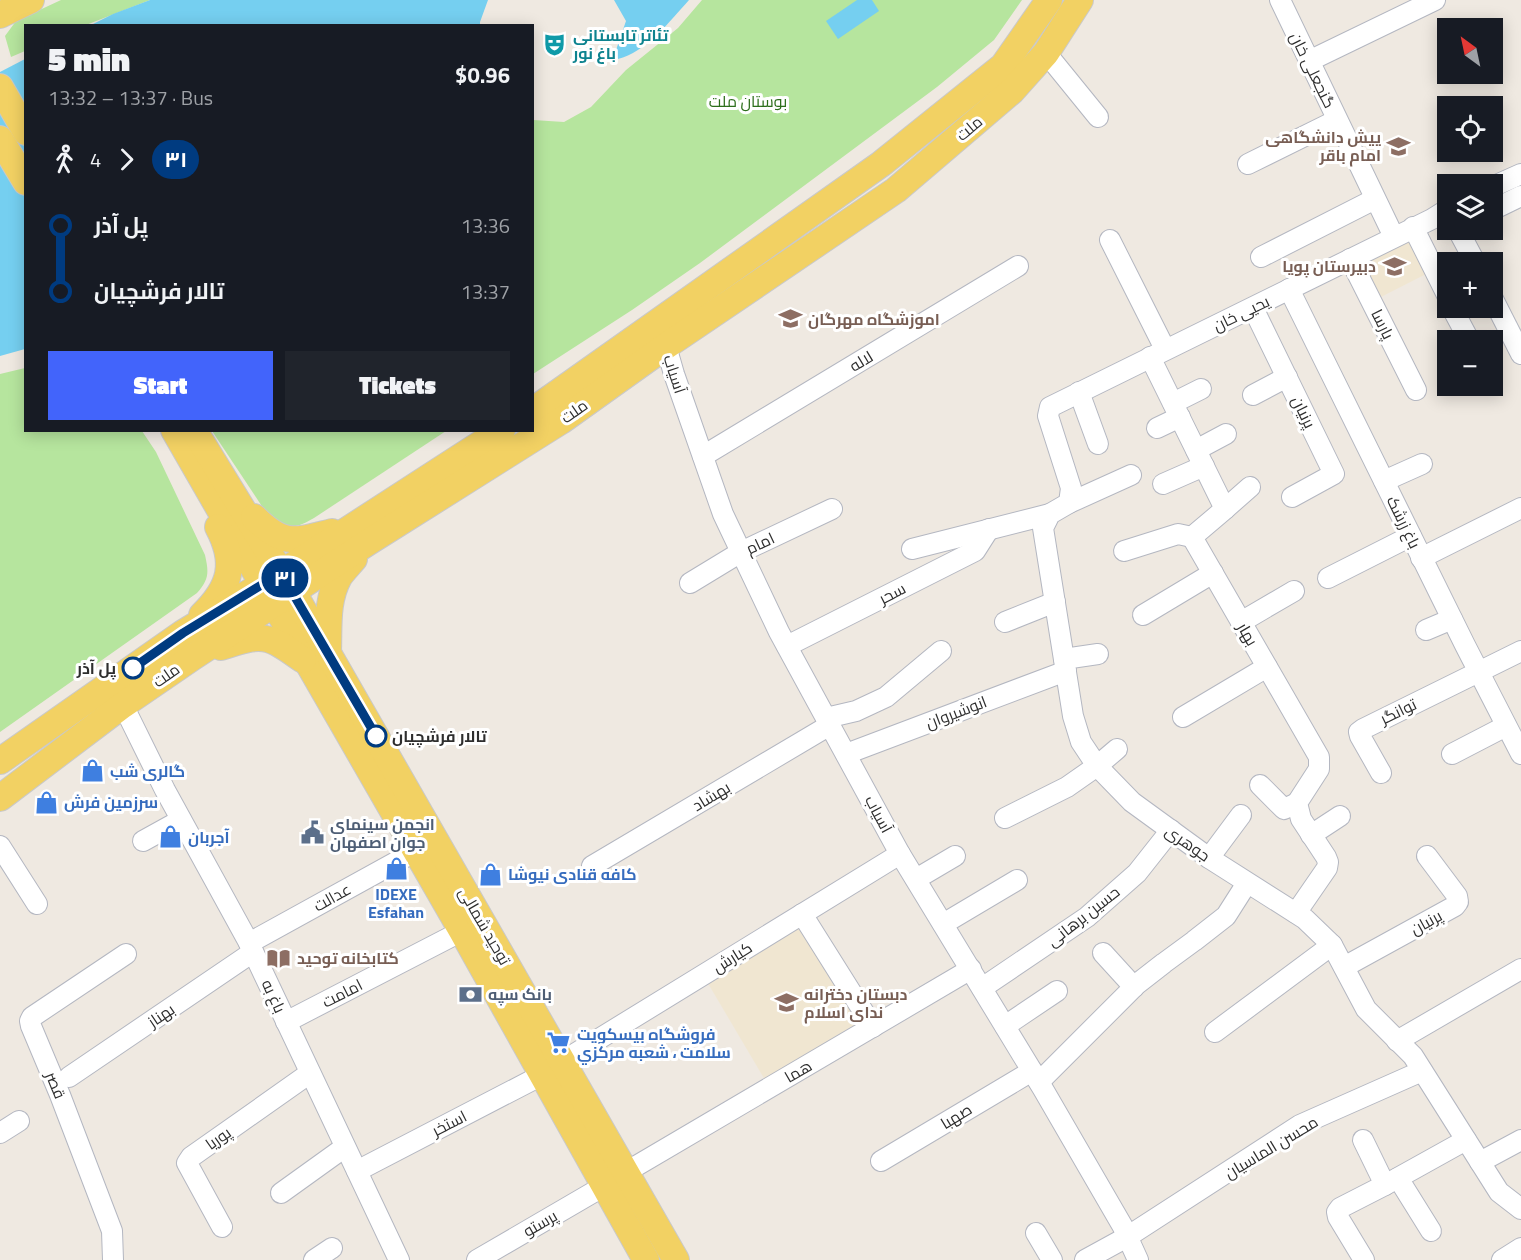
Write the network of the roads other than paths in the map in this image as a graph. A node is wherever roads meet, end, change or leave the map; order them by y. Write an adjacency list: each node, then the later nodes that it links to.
1 (31, 0): 6 (main road)
2 (1049, 0): 40 (main road, ملت)
3 (1080, 0): 7 (main road, ملت)
4 (1280, 0): 8 (street, گنجعلی خان)
5 (1435, 0): 8 (street)
6 (0, 15)
7 (1046, 53): 10 (street); 32 (main road, ملت)
8 (1309, 62): 11 (street, گنجعلی خان)
9 (0, 87): 12 (main road)
10 (1098, 117)
11 (1337, 120): 14 (street); 19 (street, گنجعلی خان)
12 (24, 129)
13 (0, 139): 16 (main road)
14 (1248, 164)
15 (1521, 174): 17 (street)
16 (24, 179)
17 (1503, 183)
18 (1521, 196): 20 (street)
19 (1375, 199): 23 (street, گنجعلی خان); 25 (street)
20 (1503, 205)
21 (1437, 218): 22 (street, یحیی خان)
22 (1413, 227): 23 (street, یحیی خان); 28 (street)
23 (1394, 237): 26 (street, یحیی خان)
24 (1110, 240): 33 (street)
25 (1261, 257)
26 (1350, 258): 29 (street, یحیی خان); 37 (street, پارسا)
27 (1018, 266): 47 (street, لاله)
28 (1437, 275)
29 (1289, 289): 30 (street, یحیی خان); 51 (street, باغ زرشک)
30 (1253, 308): 33 (street, یحیی خان); 35 (street, پرنیان)
31 (1503, 318): 34 (street)
32 (666, 346): 47 (street, آسیاب); 62 (main road, ملت)
33 (1158, 353): 38 (street, یحیی خان); 41 (street)
34 (1521, 354)
35 (1287, 377): 39 (street); 55 (street, پرنیان)
36 (1201, 389): 41 (street)
37 (1416, 390)
38 (1079, 392): 46 (street); 56 (street, یحیی خان)
39 (1253, 395)
40 (534, 410)
41 (1176, 410): 42 (street); 48 (street)
42 (1157, 428)
43 (499, 432): 62 (main road, ملت)
44 (1226, 434): 48 (street)
45 (188, 436): 54 (main road); 72 (main road); 80 (main road)
46 (1098, 444)
47 (703, 456): 67 (street, آسیاب)
48 (1200, 458): 52 (street); 59 (street)
49 (1422, 464): 51 (street)
50 (1131, 475): 56 (street)
51 (1384, 481): 63 (street, باغ زرشک)
52 (1163, 484)
53 (1250, 487): 59 (street)
54 (234, 495): 62 (main road); 72 (main road)
55 (1292, 497)
56 (1069, 503): 60 (street)
57 (1521, 508): 68 (street)
58 (832, 509): 67 (street, امام)
59 (1225, 509): 64 (street)
60 (1050, 513): 61 (street); 74 (street, جوهری)
61 (989, 529): 65 (street); 81 (street, سحر)
62 (360, 535): 72 (main road, ملت); 85 (main road)
63 (1411, 536): 68 (street, باغ زرشک); 70 (street)
64 (1192, 537): 66 (street); 69 (street, بهار)
65 (912, 549)
66 (1124, 551)
67 (741, 552): 71 (street, امام); 81 (street, آسیاب)
68 (1422, 558): 76 (street, باغ زرشک)
69 (1213, 573): 75 (street); 78 (street, بهار)
70 (1328, 578)
71 (690, 583)
72 (278, 588): 80 (main road, ملت); 85 (main road, توحید شمالی)
73 (1294, 591): 78 (street)
74 (1054, 602): 77 (street); 86 (street, جوهری)
75 (1143, 615)
76 (1452, 619): 79 (street); 88 (street, باغ زرشک)
77 (1005, 622)
78 (1241, 622): 87 (street, بهار)
79 (1426, 630)
80 (188, 645): 85 (main road); 89 (main road, ملت); 97 (main road, ملت)
81 (786, 646): 91 (street, آسیاب)
82 (940, 651): 91 (street, بهشاد)
83 (1521, 651): 88 (street)
84 (1098, 654): 86 (street, انوشیروان)
85 (319, 659): 111 (main road, توحید شمالی); 140 (main road, توحید شمالی)
86 (1065, 665): 94 (street, انوشیروان); 98 (street, جوهری)
87 (1267, 667): 90 (street); 102 (street, بهار)
88 (1479, 672): 92 (street, باغ زرشک); 99 (street, توانگر)
89 (123, 705): 101 (main road, ملت); 106 (street, باغ به)
90 (1183, 717)
91 (828, 721): 94 (street, آسیاب); 116 (street, بهشاد)
92 (1506, 726): 95 (street); 96 (street, باغ زرشک)
93 (1117, 748): 98 (street)
94 (846, 754): 112 (street, آسیاب)
95 (1452, 754)
96 (1521, 754)
97 (0, 761)
98 (1097, 766): 105 (street); 107 (street, جوهری)
99 (1381, 773)
100 (1260, 786): 102 (street)
101 (0, 798)
102 (1297, 803): 108 (street)
103 (1241, 814): 115 (street)
104 (1340, 816): 108 (street)
105 (1005, 818)
106 (181, 819): 109 (street); 126 (street, باغ به)
107 (1171, 830): 115 (street, جوهری); 133 (street, حسین برهانی)
108 (1311, 835): 121 (street)
109 (143, 841)
110 (0, 846): 120 (street)
111 (416, 851): 124 (main road, توحید شمالی); 126 (street, عدالت)
112 (900, 854): 117 (street, آسیاب); 122 (street, کیارش)
113 (954, 856): 117 (street)
114 (1427, 856): 129 (street, پرنیان)
115 (1209, 858): 119 (street, جوهری)
116 (592, 866)
117 (916, 879): 123 (street, آسیاب)
118 (1017, 880): 123 (street)
119 (1247, 882): 121 (street, جوهری); 132 (street, صهبا)
120 (38, 904)
121 (1296, 913): 125 (street, جوهری)
122 (802, 914): 137 (street); 140 (street, کیارش)
123 (944, 924): 130 (street, آسیاب)
124 (462, 931): 135 (street, امامت); 143 (main road, توحید شمالی)
125 (1332, 945): 129 (street, جوهری); 138 (street)
126 (251, 947): 135 (street, باغ به); 144 (street, بهناز)
127 (1103, 953): 132 (street)
128 (126, 954): 168 (street, قصر)
129 (1344, 967): 139 (street, جوهری)
130 (971, 969): 133 (street, آسیاب); 137 (street, هما)
131 (1521, 969): 139 (street)
132 (1134, 987): 145 (street, صهبا)
133 (982, 988): 136 (street, آسیاب)
134 (1057, 991): 136 (street)
135 (286, 1022): 142 (street, باغ به)
136 (1005, 1026): 145 (street, آسیاب)
137 (873, 1027): 157 (street, هما)
138 (1215, 1032)
139 (1397, 1041): 141 (street, جوهری)
140 (563, 1061): 146 (main road, توحید شمالی)
141 (1422, 1071): 151 (street, جوهری); 165 (street, محسن الماسیان)
142 (310, 1073): 153 (street, باغ به); 162 (street, پوریا)
143 (542, 1076): 147 (main road, توحید شمالی); 156 (street, استخر)
144 (69, 1077)
145 (1036, 1077): 154 (street, صهبا); 165 (street, آسیاب)
146 (586, 1102): 147 (main road); 157 (main road, توحید شمالی)
147 (564, 1114): 159 (main road, توحید شمالی)
148 (19, 1121): 149 (street)
149 (0, 1133)
150 (1363, 1140): 158 (street)
151 (1466, 1140): 155 (street, جوهری); 158 (street)
152 (1521, 1140): 155 (street)
153 (345, 1147): 156 (street, باغ به); 160 (street)
154 (880, 1161)
155 (1480, 1162): 161 (street, جوهری)
156 (357, 1171): 170 (street, باغ به)
157 (626, 1172): 173 (main road, توحید شمالی)
158 (1392, 1182): 163 (street); 177 (street)
159 (604, 1186): 171 (street, پرستو); 172 (main road, توحید شمالی)
160 (281, 1193)
161 (1520, 1206)
162 (222, 1227)
163 (1431, 1231)
164 (1036, 1233): 174 (street)
165 (1127, 1237): 175 (street); 176 (street, آسیاب)
166 (332, 1248): 169 (street)
167 (1521, 1248): 178 (street)
168 (112, 1260)
169 (314, 1260)
170 (399, 1260)
171 (477, 1260)
172 (646, 1260)
173 (676, 1260)
174 (1052, 1260)
175 (1085, 1260)
176 (1138, 1260)
177 (1364, 1260)
178 (1502, 1260)

